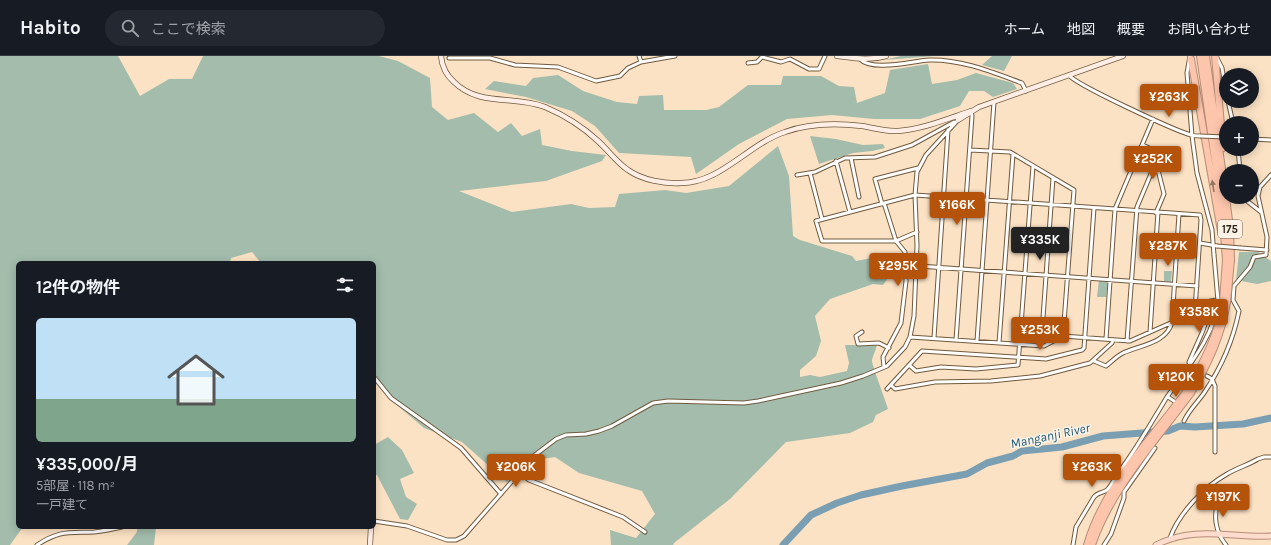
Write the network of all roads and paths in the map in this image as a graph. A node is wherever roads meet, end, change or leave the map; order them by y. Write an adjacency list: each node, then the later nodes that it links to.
1 (441, 56): 22 (street)
2 (639, 56): 16 (street)
3 (675, 56): 16 (street)
4 (825, 56): 12 (street)
5 (837, 56): 6 (street)
6 (840, 56): 15 (street)
7 (886, 56): 15 (street)
8 (1123, 56): 19 (street)
9 (1200, 56): 72 (highway, 175)
10 (1206, 56): 36 (highway, 175)
11 (1216, 56): 18 (street); 37 (highway)
12 (762, 57): 17 (street)
13 (1191, 57): 26 (street); 72 (highway, one-way to 13)
14 (449, 58): 16 (street)
15 (860, 59): 20 (street)
16 (641, 62)
17 (748, 63)
18 (1222, 68)
19 (1069, 75): 20 (street); 23 (street)
20 (1026, 90): 21 (street)
21 (994, 102): 22 (street); 32 (street)
22 (971, 111): 24 (street); 31 (street)
23 (1153, 119): 26 (street); 30 (street)
24 (958, 120): 25 (street); 34 (street)
25 (948, 130): 40 (street); 47 (street)
26 (1192, 136): 27 (street, bridge); 70 (street)
27 (1219, 137)
28 (1259, 139): 29 (street)
29 (1271, 140)
30 (1143, 145): 39 (street); 59 (street)
31 (970, 150): 32 (street); 48 (street)
32 (991, 151): 33 (street); 49 (street)
33 (1013, 154): 38 (street); 50 (street)
34 (851, 158): 35 (street); 46 (street)
35 (836, 162): 41 (street); 61 (street)
36 (1221, 164)
37 (1225, 164)
38 (1033, 166): 44 (street); 52 (street)
39 (1157, 167): 60 (street); 63 (street)
40 (918, 168): 45 (street); 51 (street)
41 (810, 173): 42 (street); 65 (street)
42 (797, 174)
43 (1271, 175): 62 (street)
44 (1054, 178): 53 (street); 57 (street)
45 (915, 195): 47 (street); 51 (street); 66 (street)
46 (859, 197)
47 (945, 197): 48 (street); 76 (street)
48 (966, 198): 49 (street); 77 (street)
49 (987, 200): 50 (street); 78 (street)
50 (1009, 202): 52 (street); 79 (street)
51 (883, 203): 61 (street); 67 (street)
52 (1030, 203): 53 (street); 80 (street)
53 (1052, 204): 57 (street); 81 (street)
54 (1227, 204): 68 (highway, 175)
55 (1230, 204): 68 (highway)
56 (1251, 204): 62 (street)
57 (1073, 206): 58 (street); 82 (street)
58 (1094, 208): 59 (street); 83 (street)
59 (1115, 209): 60 (street); 84 (street)
60 (1137, 211): 63 (street); 85 (street)
61 (850, 212): 65 (street)
62 (1261, 212): 71 (street)
63 (1157, 213): 64 (street); 86 (street)
64 (1180, 214): 69 (street); 87 (street)
65 (822, 219): 67 (street)
66 (917, 232): 67 (street); 75 (street)
67 (896, 241): 74 (street)
68 (1231, 241): 73 (highway, 175)
69 (1200, 243): 70 (street); 88 (street)
70 (1213, 245): 71 (street, bridge); 89 (street, bridge)
71 (1267, 250): 89 (street)
72 (1226, 252): 73 (highway, 175)
73 (1228, 260): 89 (highway, 175, bridge)
74 (905, 265): 75 (street); 105 (street)
75 (916, 266): 76 (street); 94 (street)
76 (940, 268): 77 (street); 95 (street)
77 (961, 269): 78 (street); 98 (street)
78 (982, 271): 79 (street); 100 (street)
79 (1004, 272): 80 (street); 102 (street)
80 (1025, 274): 81 (street); 103 (street)
81 (1047, 276): 82 (street); 104 (street)
82 (1068, 277): 83 (street); 93 (street)
83 (1089, 278): 84 (street); 96 (street)
84 (1110, 280): 85 (street); 97 (street)
85 (1132, 281): 86 (street); 101 (street)
86 (1153, 283): 87 (street); 92 (street)
87 (1174, 284): 88 (street); 90 (street)
88 (1197, 286): 90 (street)
89 (1225, 301): 110 (street); 110 (street); 114 (street); 125 (highway, 175)
90 (1172, 322): 92 (street); 107 (street)
91 (862, 332): 105 (street)
92 (1150, 332): 101 (street)
93 (1064, 336): 96 (street); 104 (street)
94 (910, 337): 95 (street); 109 (street)
95 (934, 338): 98 (street)
96 (1085, 338): 97 (street); 106 (street)
97 (1106, 339): 99 (street)
98 (956, 340): 100 (street)
99 (1113, 340): 101 (street); 107 (street)
100 (977, 341): 102 (street)
101 (1127, 341)
102 (999, 343): 103 (street)
103 (1020, 344): 104 (street); 106 (street)
104 (1041, 346)
105 (889, 348): 109 (street)
106 (1019, 358): 108 (street); 108 (street)
107 (1094, 361): 115 (street)
108 (909, 365): 115 (street)
109 (884, 367): 123 (street)
110 (1190, 367): 111 (street); 117 (street)
111 (1194, 369)
112 (1207, 376): 114 (street)
113 (376, 379): 124 (street)
114 (1212, 379): 119 (street); 121 (street)
115 (891, 385): 116 (street)
116 (887, 389)
117 (1168, 397): 118 (street); 136 (street)
118 (1174, 401)
119 (1184, 421)
120 (1155, 448): 139 (street)
121 (1215, 452)
122 (1271, 457): 133 (street)
123 (520, 473): 124 (street); 130 (street)
124 (501, 494): 127 (street)
125 (1111, 496): 137 (highway, 175); 138 (highway, 175)
126 (1218, 502): 131 (street)
127 (376, 521)
128 (111, 529): 134 (street)
129 (371, 529): 135 (street)
130 (645, 532)
131 (1219, 533): 132 (main road); 133 (main road); 141 (street)
132 (1271, 536)
133 (1170, 538): 140 (main road)
134 (37, 545)
135 (370, 545)
136 (1073, 545)
137 (1087, 545)
138 (1092, 545)
139 (1104, 545)
140 (1156, 545)
141 (1226, 545)

